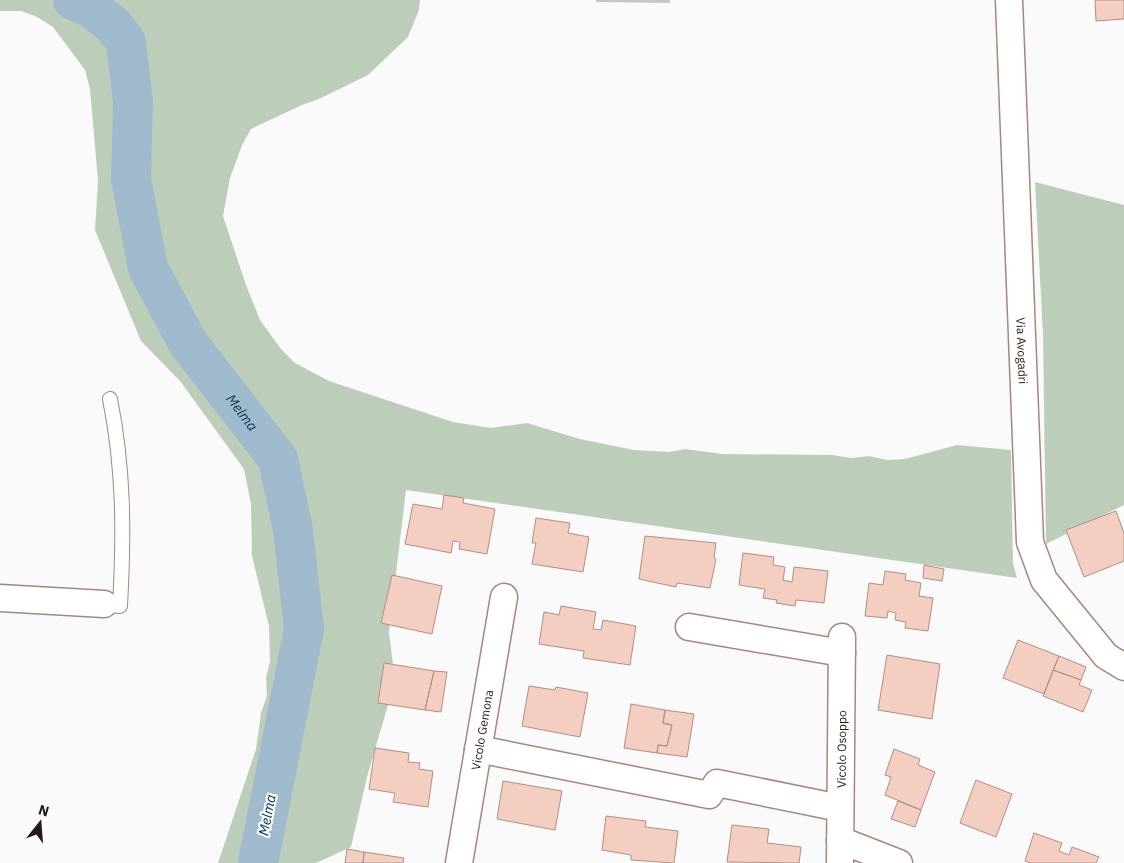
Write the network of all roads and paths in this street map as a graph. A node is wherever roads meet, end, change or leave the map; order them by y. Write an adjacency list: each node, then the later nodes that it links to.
1 (1009, 0): 7 (street, Via Avogadri)
2 (110, 399): 5 (lane)
3 (504, 597): 8 (street, Vicolo Gemona)
4 (0, 598): 5 (street)
5 (104, 604)
6 (689, 627): 9 (street, Vicolo Osoppo)
7 (1124, 667)
8 (478, 749): 9 (street); 11 (street, Vicolo Gemona)
9 (840, 808): 10 (street, Vicolo Osoppo)
10 (840, 851): 12 (street)
11 (459, 863)
12 (899, 863)

